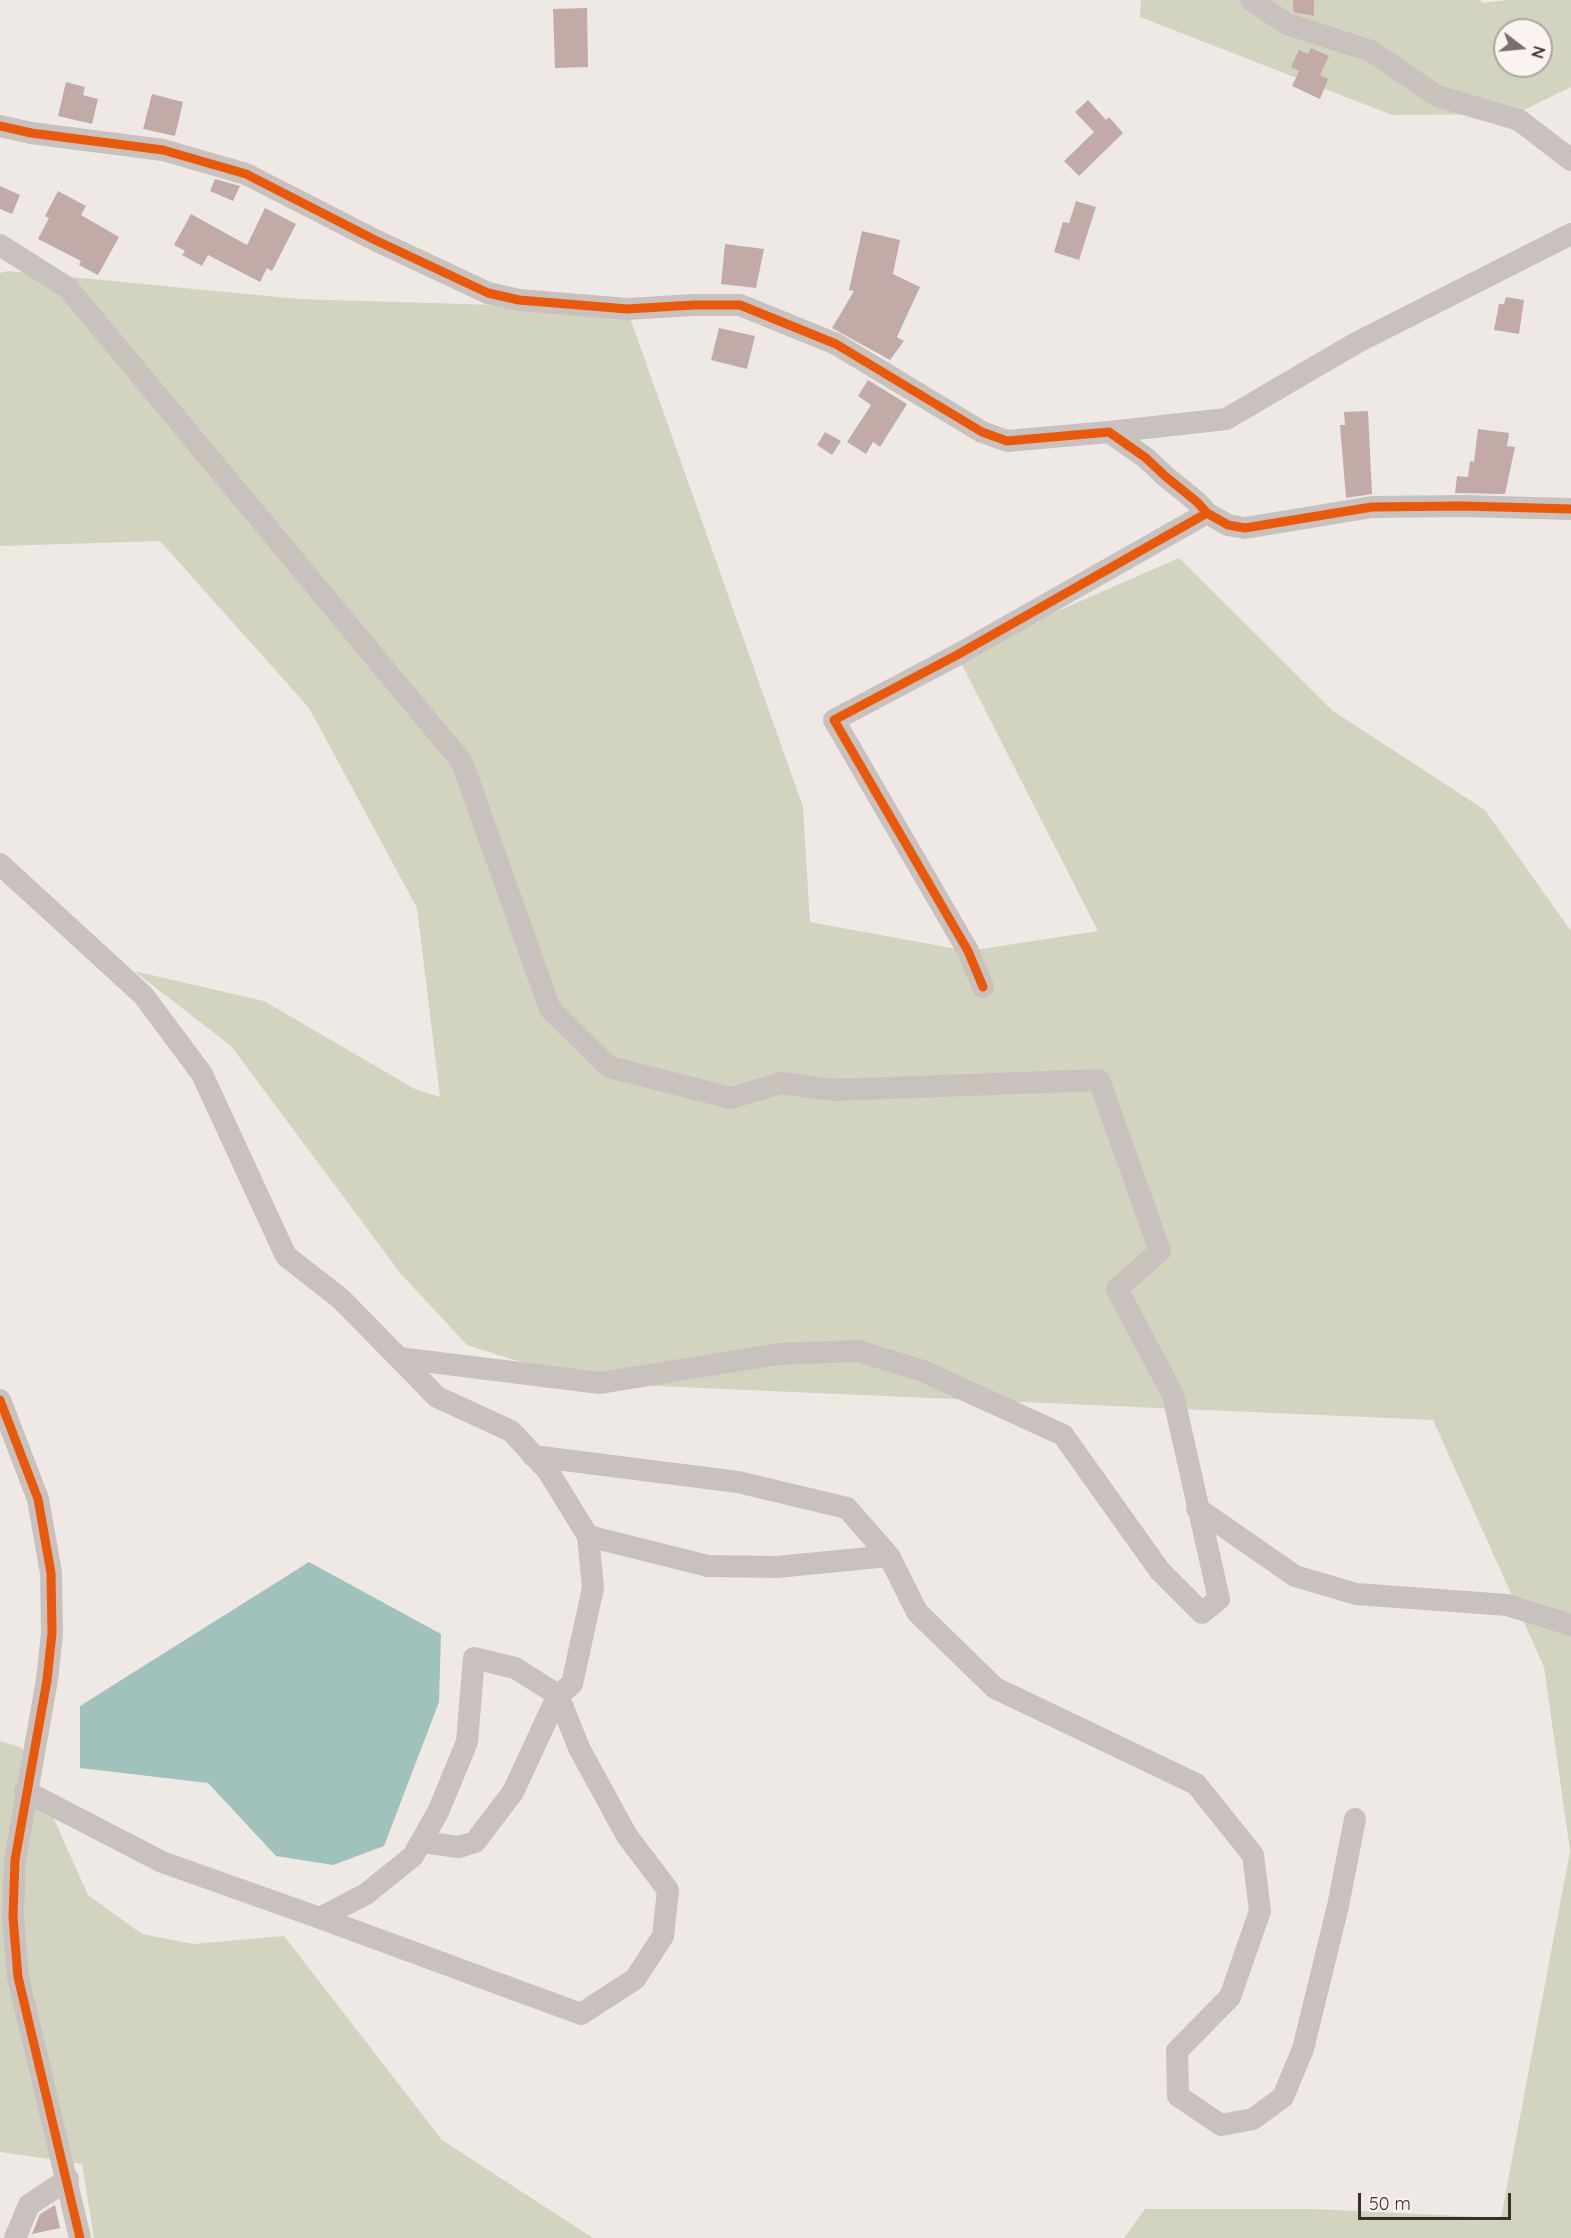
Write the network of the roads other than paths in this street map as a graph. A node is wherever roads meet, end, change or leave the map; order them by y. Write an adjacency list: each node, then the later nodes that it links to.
1 (1251, 0): 3 (street)
2 (0, 126): 6 (street)
3 (1571, 160)
4 (1571, 234): 6 (street)
5 (0, 245): 14 (street)
6 (1109, 432): 8 (street)
7 (1571, 509): 8 (street)
8 (1207, 513): 10 (street)
9 (0, 864): 11 (street)
10 (983, 987)
11 (399, 1358): 13 (street); 14 (street)
12 (0, 1400): 19 (street)
13 (533, 1455): 15 (street); 16 (street)
14 (1197, 1508): 17 (street)
15 (588, 1536): 16 (street); 18 (street)
16 (889, 1556): 20 (street)
17 (1571, 1625)
18 (558, 1695): 21 (street); 21 (street); 22 (street)
19 (25, 1791): 22 (street); 23 (street)
20 (1355, 1819)
21 (421, 1842): 22 (street)
22 (320, 1918)
23 (68, 2179): 24 (street); 25 (street)
24 (15, 2238)
25 (80, 2238)

